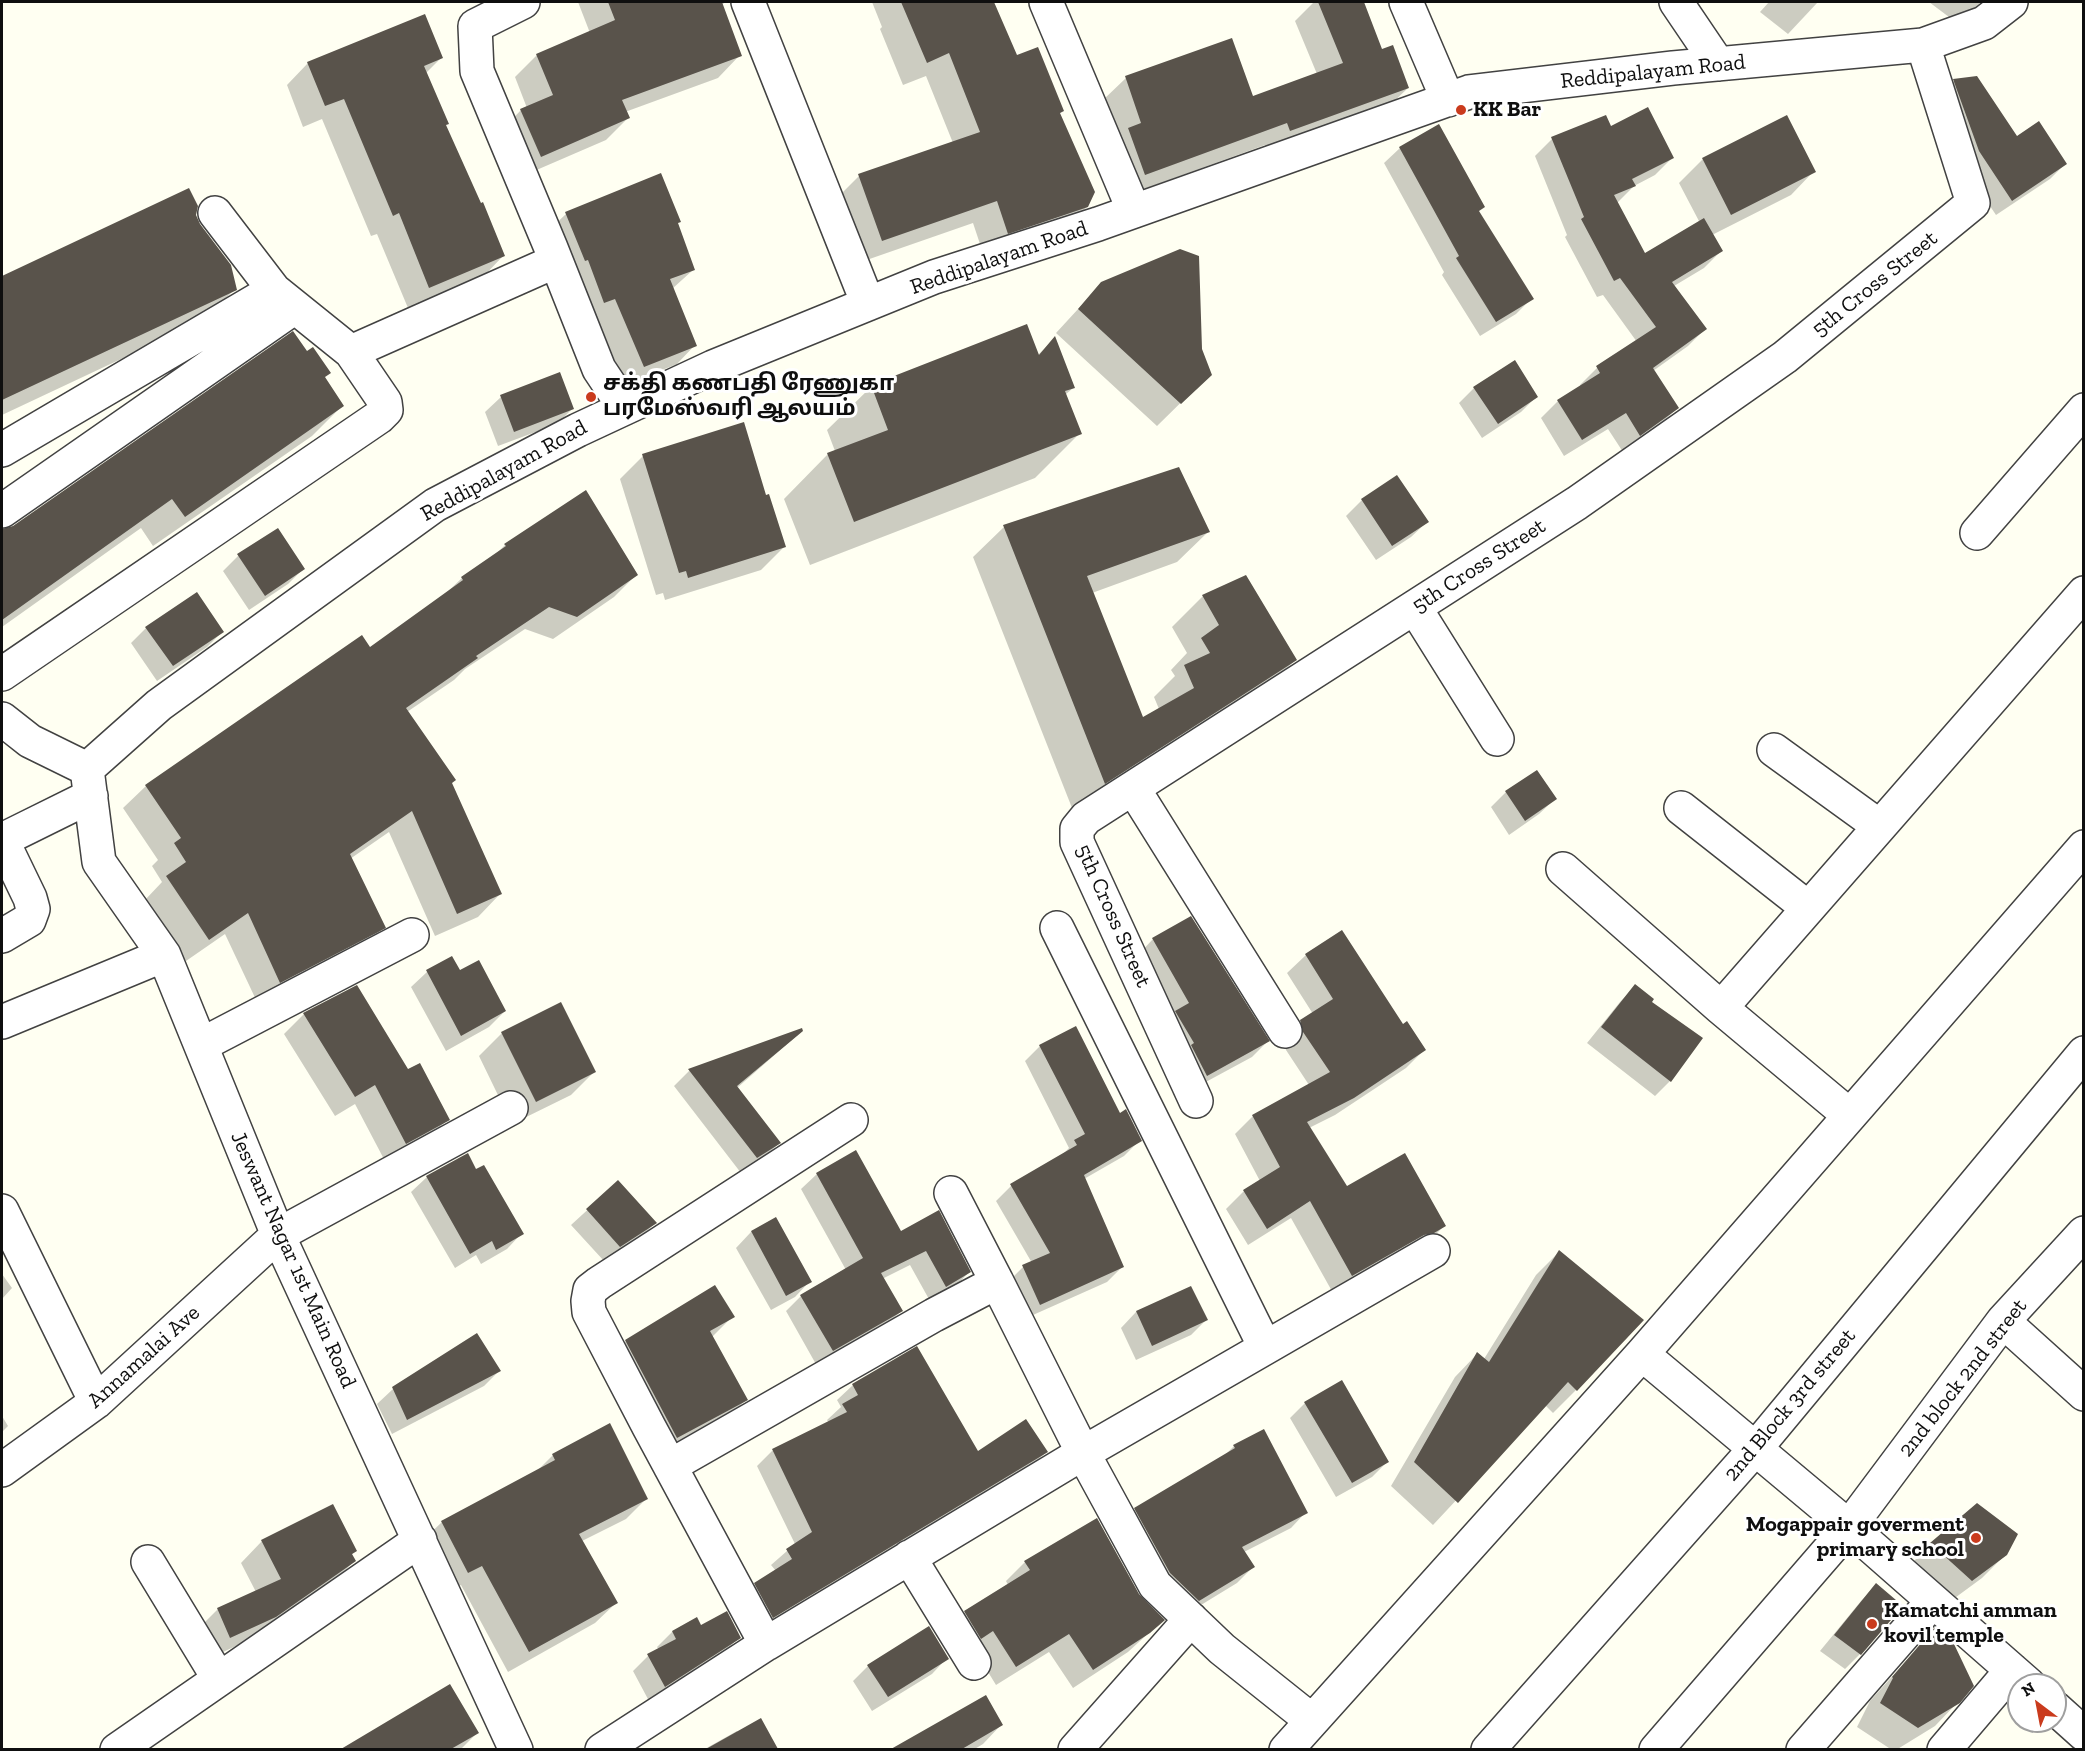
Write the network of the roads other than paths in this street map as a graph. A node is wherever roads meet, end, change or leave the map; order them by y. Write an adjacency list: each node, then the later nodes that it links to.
1 (523, 2): 12 (street)
2 (748, 2): 14 (street)
3 (1046, 2): 10 (street)
4 (1406, 2): 9 (street)
5 (1676, 2): 8 (street)
6 (2011, 2): 7 (street, Reddipalayam Road)
7 (1923, 45): 8 (street, Reddipalayam Road); 22 (street, 5th Cross Street)
8 (1718, 64): 9 (street, Reddipalayam Road)
9 (1448, 100): 10 (street, Reddipalayam Road)
10 (1134, 211): 14 (street, Reddipalayam Road)
11 (215, 213): 13 (street)
12 (556, 261): 15 (street); 16 (street)
13 (284, 299): 15 (street); 18 (street); 19 (street)
14 (868, 304): 16 (street, Reddipalayam Road)
15 (351, 352): 23 (street)
16 (625, 408): 27 (street, Reddipalayam Road)
17 (2084, 410): 20 (street)
18 (2, 450)
19 (2, 511)
20 (1977, 533)
21 (2084, 593): 30 (street)
22 (1415, 608): 25 (street); 28 (street, 5th Cross Street)
23 (2, 674)
24 (2, 719): 27 (street)
25 (1497, 739)
26 (1774, 750): 30 (street)
27 (89, 783): 31 (street, Reddipalayam Road); 38 (street, Jeswant Nagar 1st Main Road)
28 (1133, 788): 41 (street); 44 (street, 5th Cross Street)
29 (1681, 808): 34 (street)
30 (1879, 826): 34 (street)
31 (2, 840): 37 (street)
32 (2084, 847): 46 (street)
33 (1563, 869): 39 (street)
34 (1808, 908): 39 (street)
35 (1057, 928): 55 (street)
36 (412, 935): 42 (street)
37 (2, 936)
38 (164, 955): 40 (street); 42 (street, Jeswant Nagar 1st Main Road)
39 (1721, 1008): 46 (street)
40 (2, 1022)
41 (1285, 1031)
42 (201, 1045): 51 (street, Jeswant Nagar 1st Main Road)
43 (2080, 1064): 59 (street, 2nd Block 3rd street)
44 (1196, 1101)
45 (511, 1108): 51 (street, Annamalai Ave)
46 (1849, 1115): 56 (street)
47 (851, 1120): 61 (street)
48 (951, 1193): 53 (street)
49 (2, 1210): 58 (street)
50 (2084, 1233): 54 (street, 2nd block 2nd street)
51 (278, 1235): 58 (street, Annamalai Ave); 64 (street, Jeswant Nagar 1st Main Road)
52 (1433, 1251): 55 (street)
53 (997, 1282): 60 (street); 61 (street)
54 (2003, 1321): 57 (street); 63 (street, 2nd block 2nd street)
55 (1265, 1347): 60 (street)
56 (1641, 1354): 59 (street); 75 (street)
57 (2084, 1394)
58 (96, 1402): 62 (street, Annamalai Ave)
59 (1755, 1449): 63 (street); 82 (street, 2nd Block 3rd street)
60 (1083, 1453): 65 (street); 68 (street)
61 (670, 1466): 69 (street)
62 (2, 1470)
63 (1849, 1527): 67 (street); 83 (street, 2nd block 2nd street)
64 (420, 1540): 72 (street); 78 (street, Jeswant Nagar 1st Main Road)
65 (909, 1557): 69 (street); 70 (street)
66 (148, 1562): 72 (street)
67 (1933, 1601): 71 (street); 84 (street)
68 (1191, 1619): 75 (street); 80 (street)
69 (765, 1644): 79 (street)
70 (974, 1663)
71 (2014, 1673)
72 (219, 1679): 77 (street)
73 (2007, 1690): 85 (street)
74 (2067, 1719): 76 (street)
75 (1311, 1720): 81 (street)
76 (2084, 1734)
77 (117, 1749)
78 (516, 1749)
79 (602, 1749)
80 (1075, 1749)
81 (1286, 1749)
82 (1488, 1749)
83 (1656, 1749)
84 (1803, 1749)
85 (1944, 1749)

